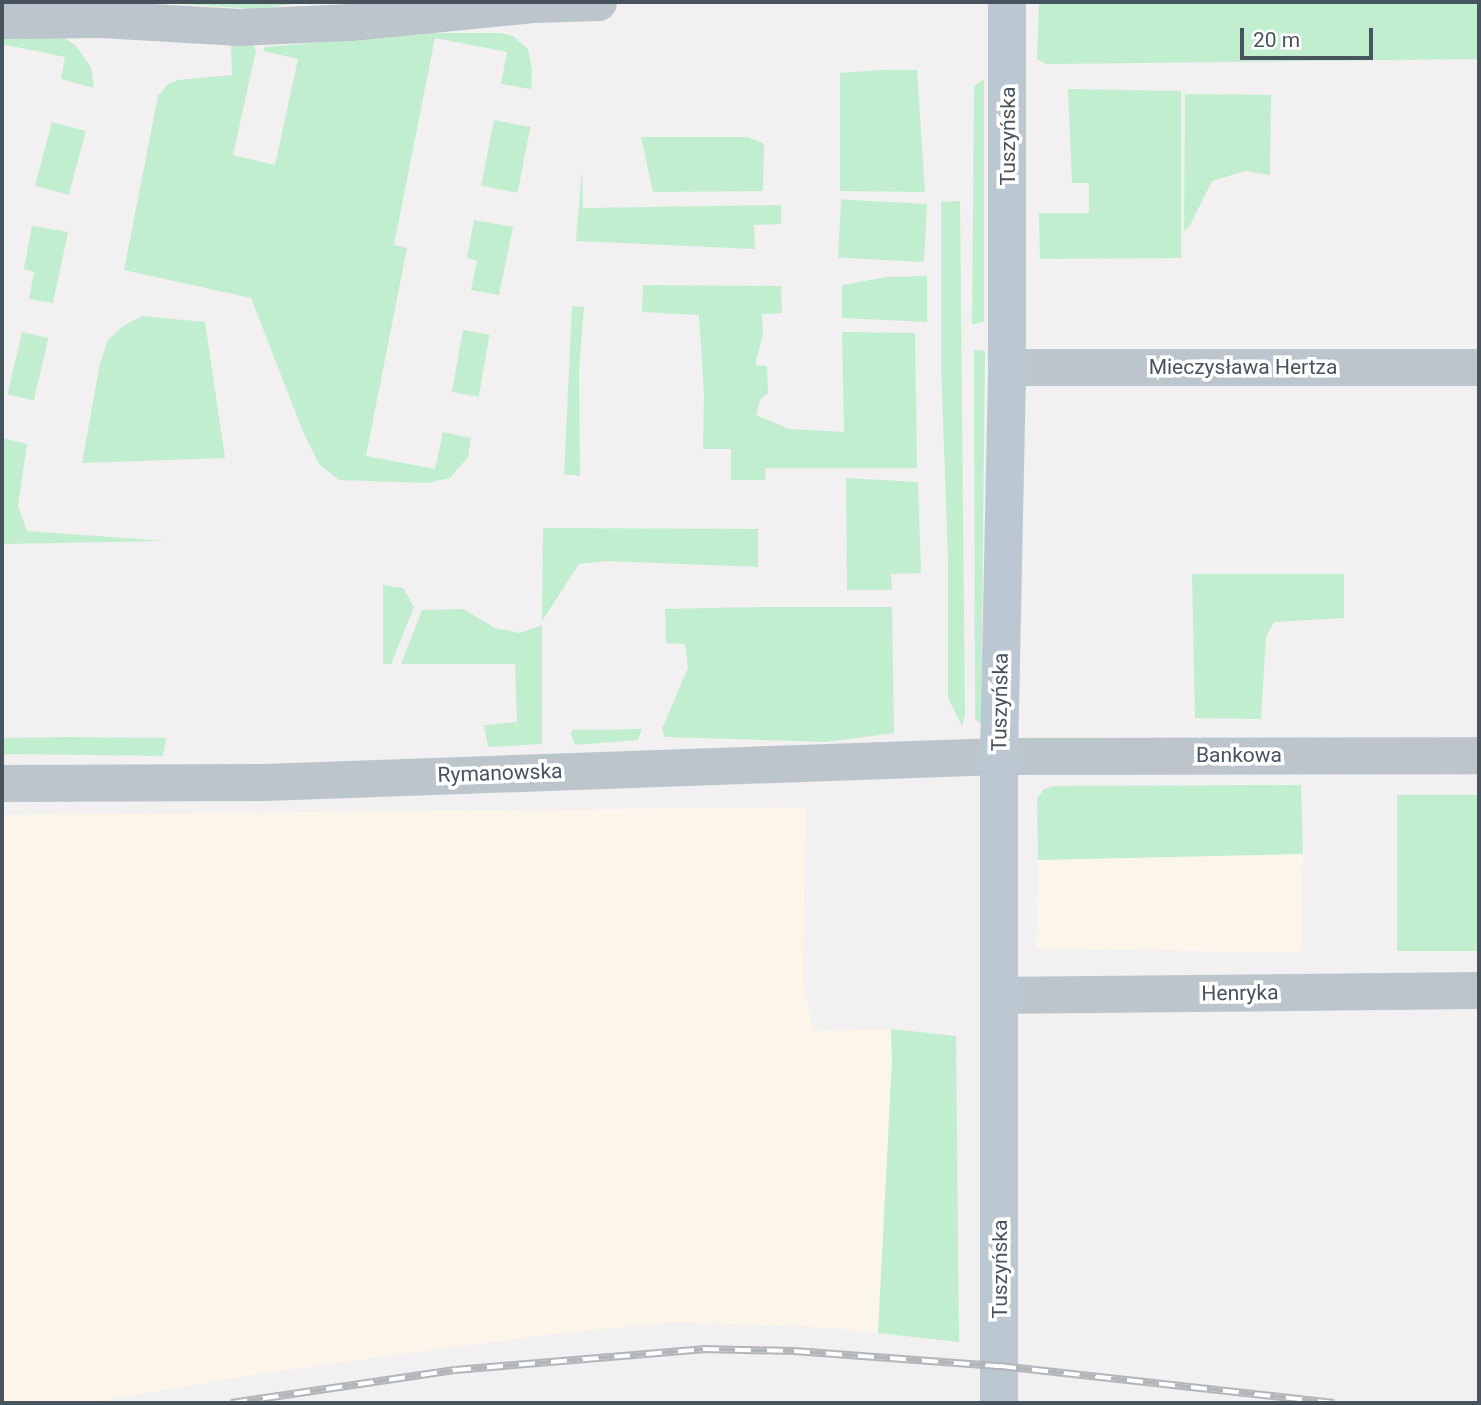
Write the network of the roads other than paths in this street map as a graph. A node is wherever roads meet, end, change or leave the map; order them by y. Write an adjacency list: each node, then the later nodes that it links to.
1 (598, 2): 3 (street)
2 (1007, 2): 4 (street, Tuszyńska)
3 (2, 20)
4 (1007, 367): 5 (street, Mieczysława Hertza); 7 (street, Tuszyńska)
5 (1479, 367)
6 (1479, 755): 7 (street, Bankowa)
7 (999, 756): 8 (street, Rymanowska); 10 (street, Tuszyńska)
8 (2, 783)
9 (1479, 990): 10 (street, Henryka)
10 (1000, 995): 11 (street, Tuszyńska)
11 (999, 1403)

